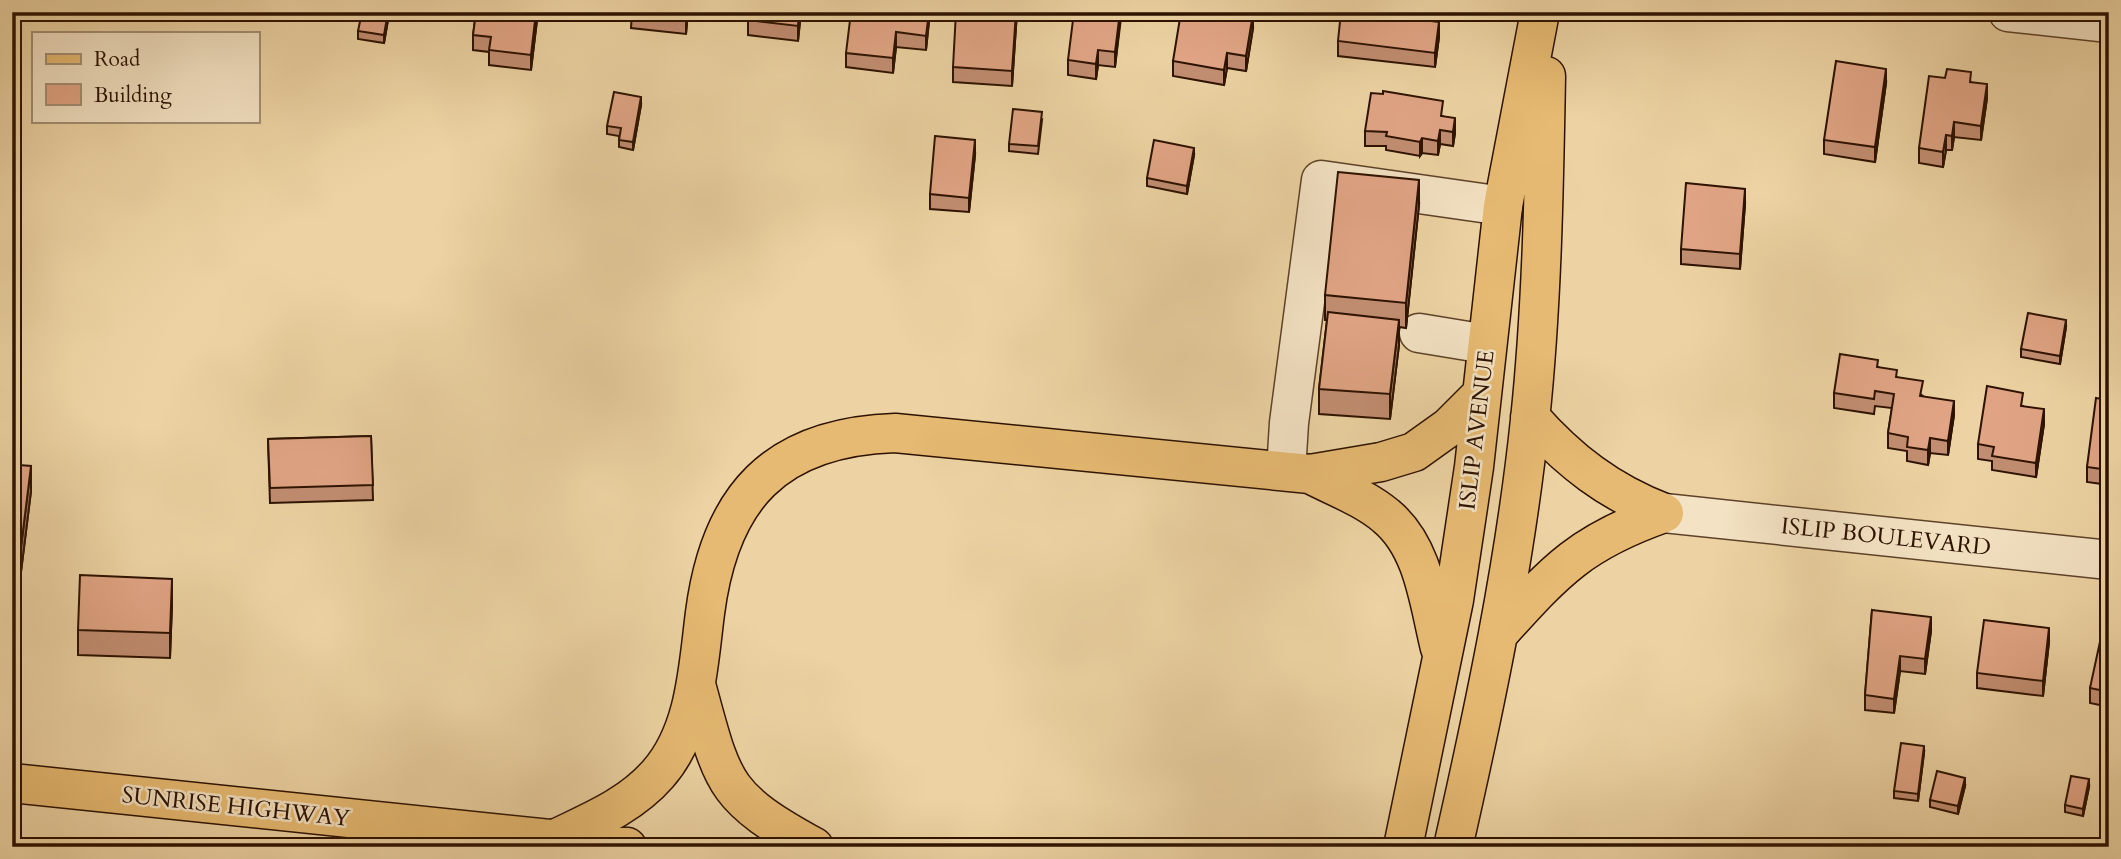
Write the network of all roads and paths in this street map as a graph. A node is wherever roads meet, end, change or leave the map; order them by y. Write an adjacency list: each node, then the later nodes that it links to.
1 (1540, 12): 5 (main road, ISLIP AVENUE)
2 (1548, 12): 9 (main road)
3 (2008, 12): 4 (street)
4 (2109, 23)
5 (1503, 206): 7 (main road, ISLIP AVENUE); 10 (street)
6 (1419, 334): 7 (street)
7 (1486, 344): 8 (main road, ISLIP AVENUE)
8 (1481, 395): 10 (main road); 14 (main road, ISLIP AVENUE)
9 (1531, 417): 11 (main road); 13 (main road)
10 (1298, 473): 14 (main road); 15 (main road)
11 (1664, 513): 12 (street, ISLIP BOULEVARD); 13 (main road)
12 (2109, 560)
13 (1499, 633): 21 (main road)
14 (1443, 662): 20 (main road, ISLIP AVENUE)
15 (696, 688): 17 (main road); 19 (main road)
16 (12, 783): 17 (main road, SUNRISE HIGHWAY)
17 (555, 839): 18 (main road, SUNRISE HIGHWAY)
18 (627, 847)
19 (814, 847)
20 (1403, 847)
21 (1453, 847)

